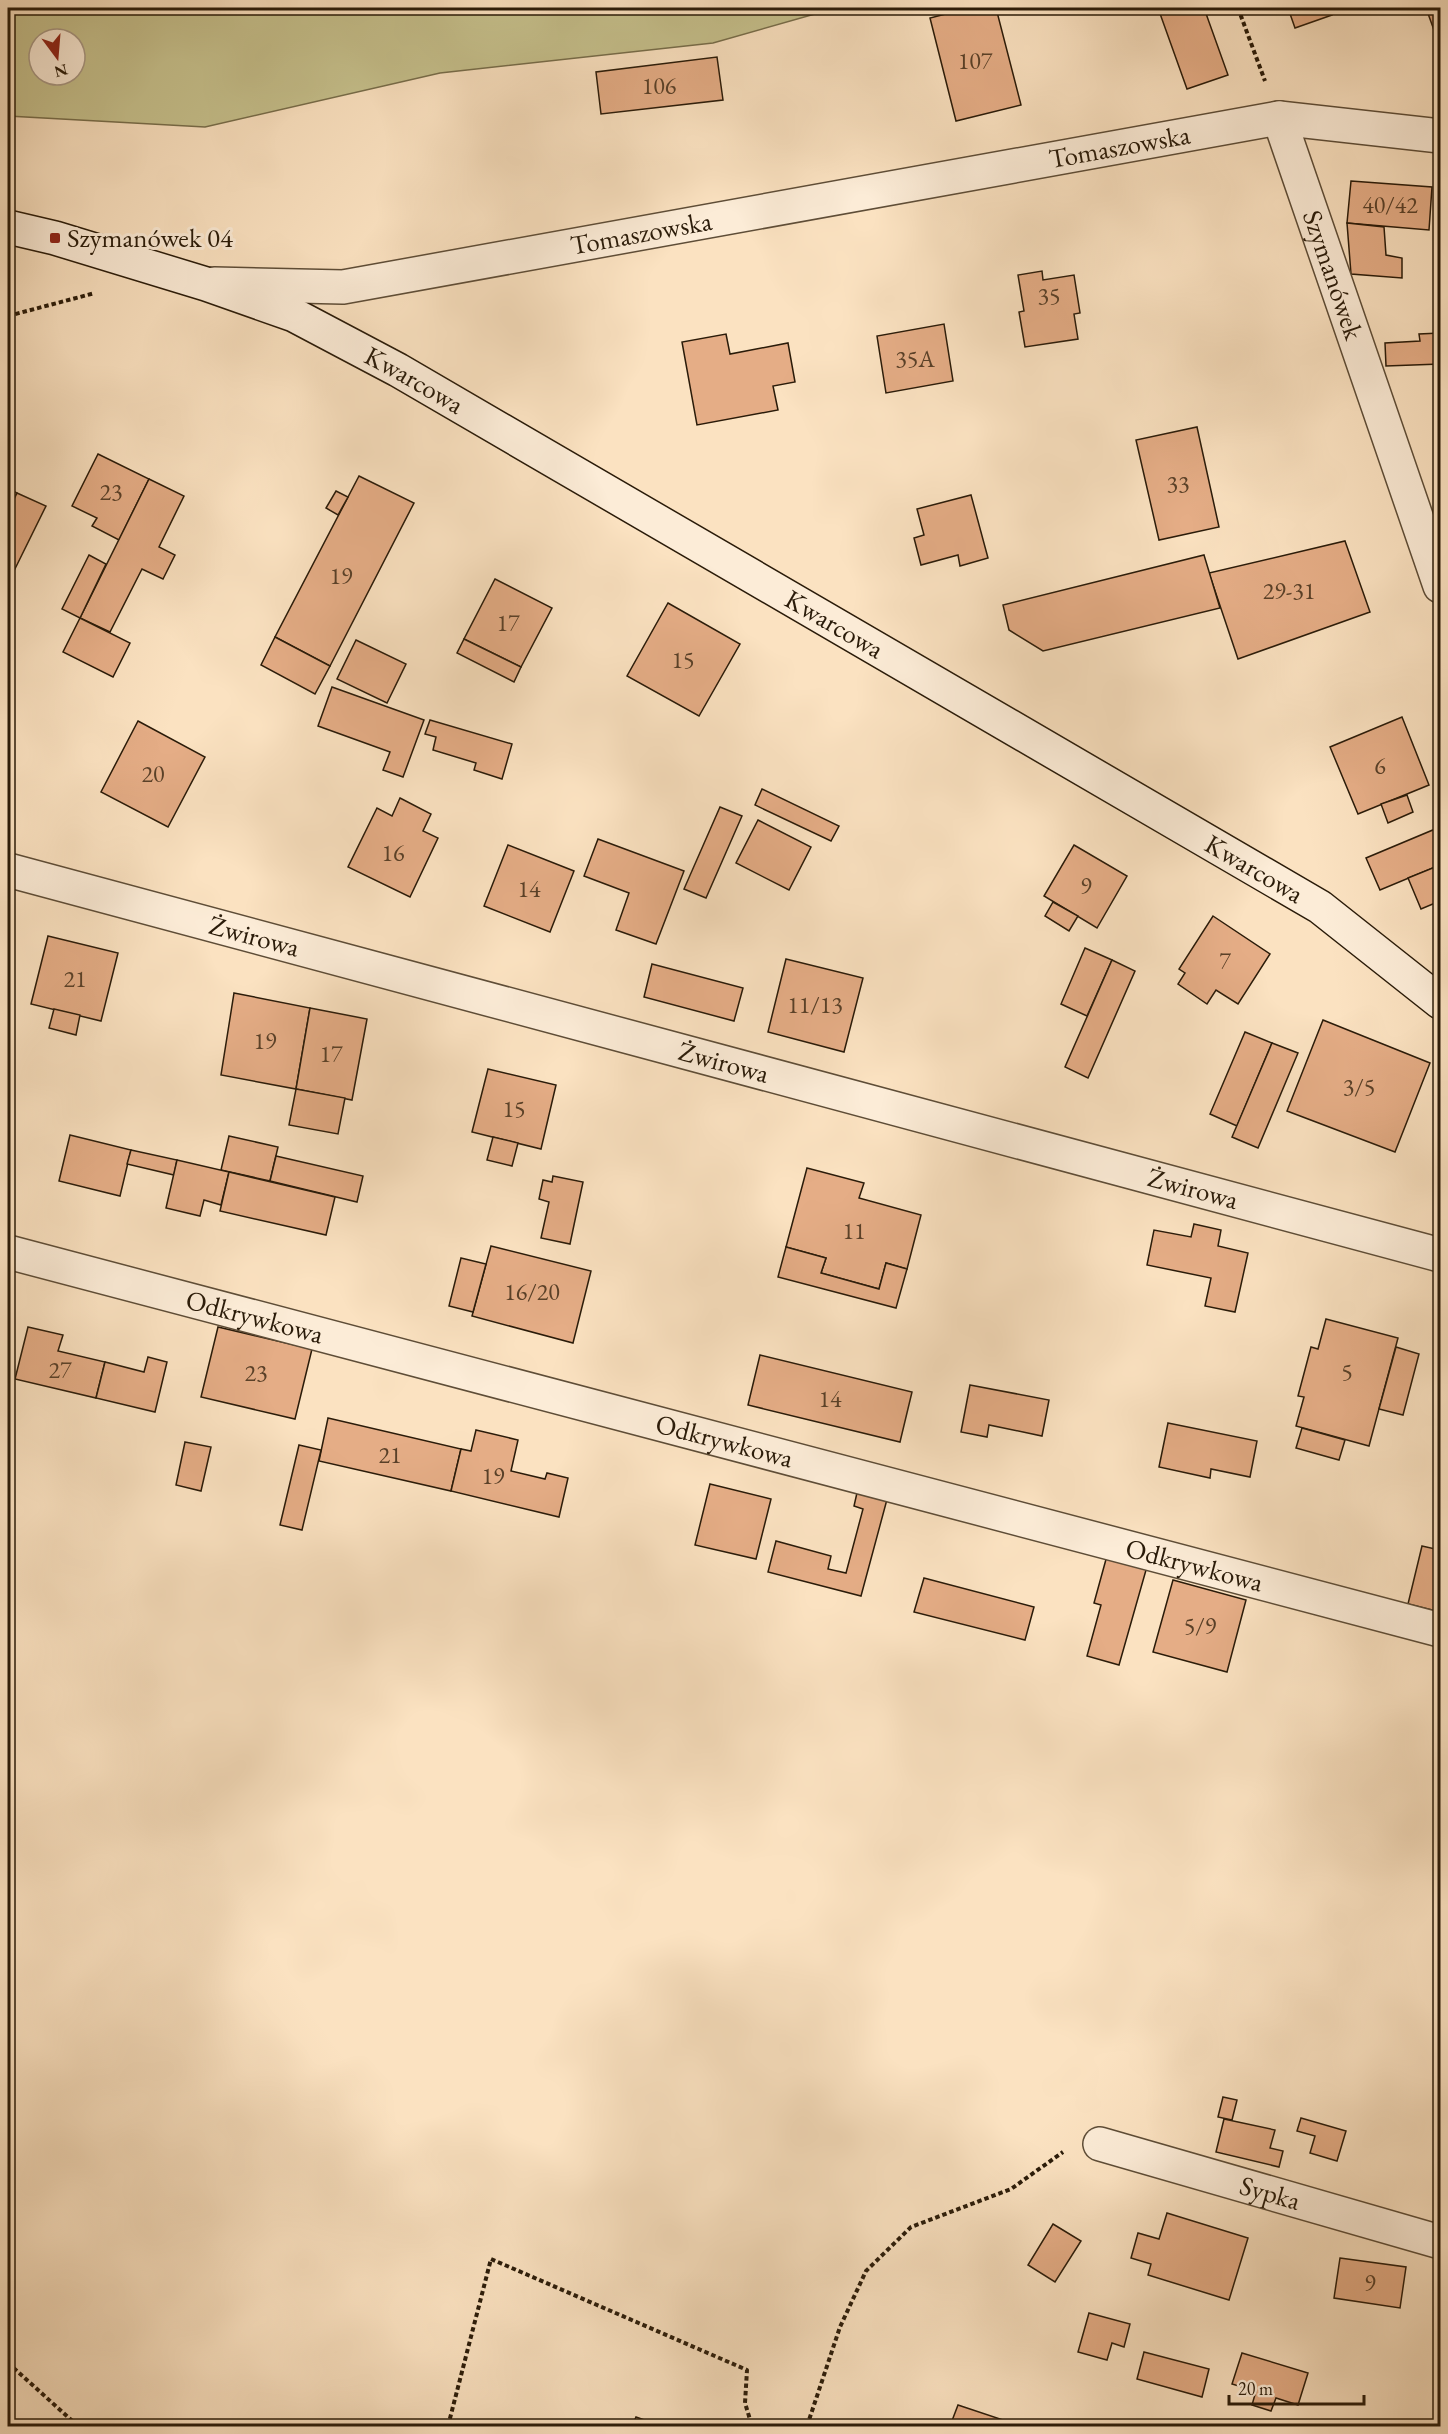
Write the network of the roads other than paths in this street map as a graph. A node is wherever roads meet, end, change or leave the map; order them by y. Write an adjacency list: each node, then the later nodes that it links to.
1 (1279, 118): 2 (street); 4 (street, Tomaszowska); 5 (street, Szymanówek)
2 (1440, 136)
3 (8, 226): 4 (street, Tomaszowska)
4 (206, 284): 7 (street, Kwarcowa)
5 (1440, 586)
6 (8, 870): 9 (street, Żwirowa)
7 (1440, 1002)
8 (8, 1252): 10 (street, Odkrywkowa)
9 (1440, 1255)
10 (1440, 1629)
11 (1100, 2144): 12 (street, Sypka)
12 (1440, 2242)

